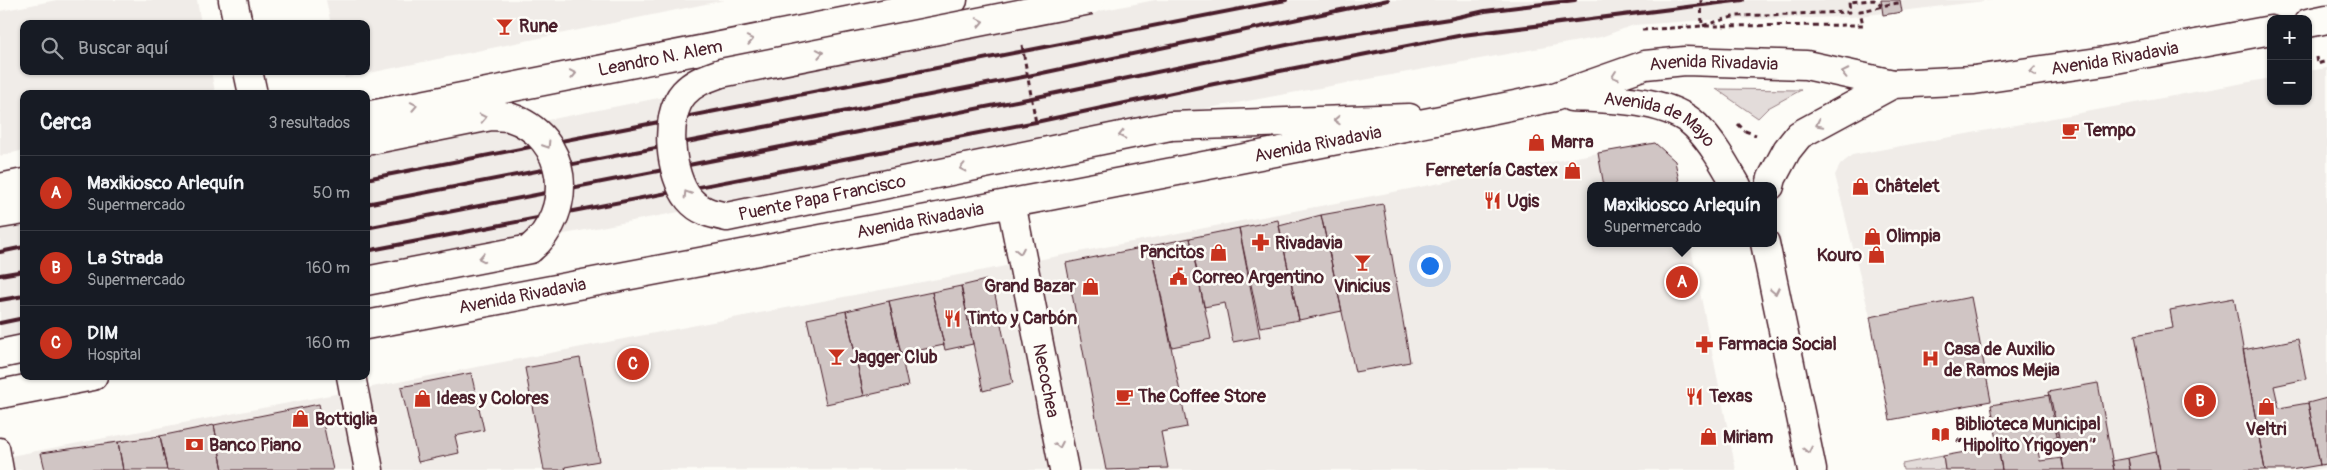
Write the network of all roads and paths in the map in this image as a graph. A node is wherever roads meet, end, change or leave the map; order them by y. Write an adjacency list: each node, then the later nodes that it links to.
1 (233, 0): 7 (main road)
2 (953, 0): 20 (main road, Leandro N. Alem, one-way to 2)
3 (1090, 0): 21 (main road, Puente Papa Francisco, one-way to 3, bridge)
4 (1701, 0): 10 (path)
5 (1900, 3): 6 (path)
6 (1882, 5): 10 (path); 10 (path)
7 (237, 20)
8 (2327, 20): 9 (main road)
9 (2312, 22)
10 (1702, 26): 11 (path)
11 (1642, 30)
12 (2267, 31): 17 (main road, Avenida Rivadavia, one-way to 17)
13 (1022, 43): 22 (path)
14 (2316, 57): 15 (path)
15 (2327, 62)
16 (249, 75): 18 (main road)
17 (1893, 84): 19 (main road, Avenida Rivadavia, one-way to 19); 25 (main road, one-way to 25)
18 (252, 90)
19 (1554, 97): 21 (main road, Avenida Rivadavia); 24 (main road, Avenida de Mayo)
20 (370, 115)
21 (1456, 117): 28 (main road, Avenida Rivadavia)
22 (1038, 131)
23 (370, 140): 32 (main road, one-way to 32, bridge)
24 (1735, 182)
25 (1771, 182)
26 (20, 184): 27 (main road)
27 (0, 188)
28 (1011, 203): 33 (main road, Avenida Rivadavia); 42 (main road, Necochea, one-way to 42)
29 (20, 211): 30 (main road)
30 (0, 214)
31 (1766, 247): 43 (main road, one-way to 43)
32 (370, 281)
33 (370, 324)
34 (20, 351): 35 (main road)
35 (0, 354)
36 (72, 380): 38 (main road)
37 (352, 380): 41 (main road)
38 (0, 394)
39 (0, 447): 40 (lane)
40 (4, 470)
41 (369, 470)
42 (1064, 470)
43 (1812, 470)

